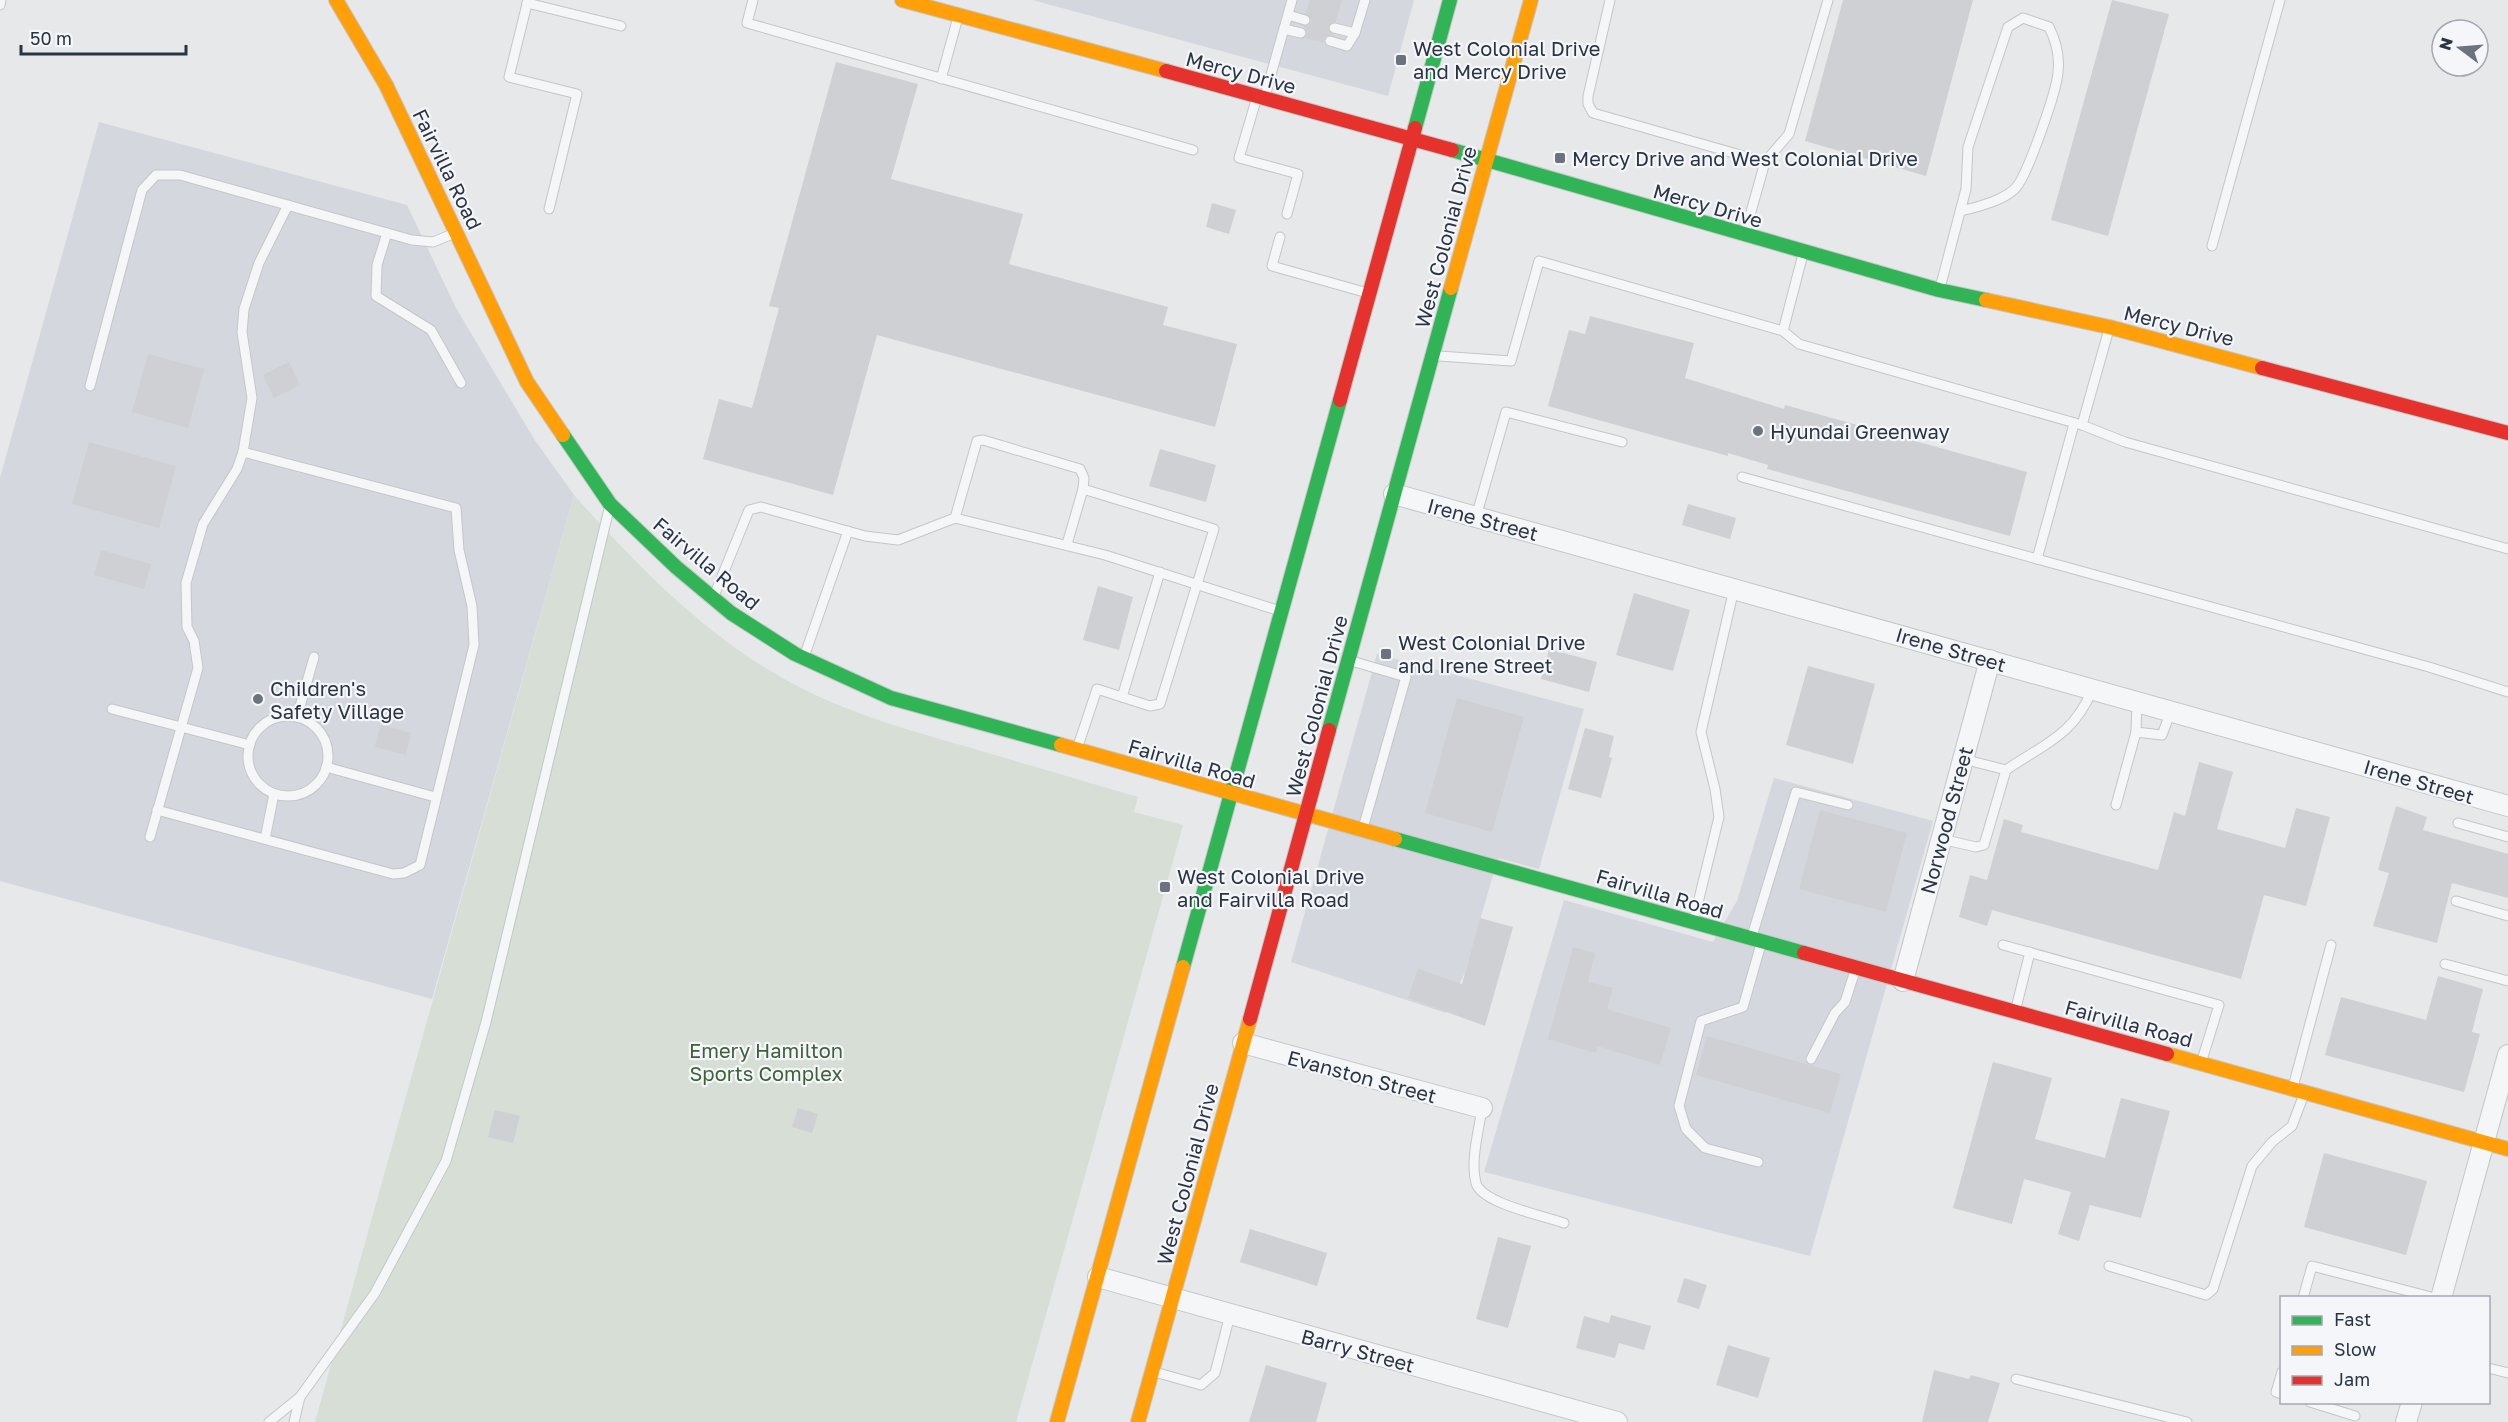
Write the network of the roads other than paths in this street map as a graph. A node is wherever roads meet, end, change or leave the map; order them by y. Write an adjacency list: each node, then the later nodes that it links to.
1 (2, 0): 13 (lane)
2 (336, 0): 33 (main road, Fairvilla Road)
3 (753, 0): 23 (lane)
4 (902, 0): 15 (main road, Mercy Drive)
5 (1292, 0): 14 (lane)
6 (1365, 0): 21 (lane)
7 (1450, 0): 25 (main road)
8 (1531, 0): 27 (main road, West Colonial Drive)
9 (1610, 0): 28 (lane)
10 (1828, 0): 28 (lane)
11 (2280, 0): 37 (lane)
12 (528, 2): 17 (lane); 30 (lane)
13 (0, 5)
14 (1288, 15): 16 (lane); 19 (lane)
15 (959, 16): 23 (lane); 24 (main road, Mercy Drive)
16 (1305, 20)
17 (621, 26)
18 (1334, 28): 21 (lane)
19 (1284, 29): 20 (lane); 24 (lane)
20 (1301, 33)
21 (1355, 33): 22 (lane)
22 (1330, 41)
23 (941, 79): 26 (lane)
24 (1261, 97): 25 (main road, Mercy Drive); 32 (lane)
25 (1411, 140): 27 (main road, Mercy Drive); 40 (main road)
26 (1193, 150)
27 (1486, 162): 35 (main road, Mercy Drive); 43 (main road, West Colonial Drive)
28 (1765, 162): 35 (lane)
29 (288, 206): 34 (lane); 45 (lane); 49 (lane)
30 (549, 209)
31 (1960, 211): 31 (lane); 39 (lane)
32 (1287, 214)
33 (457, 232): 34 (lane); 53 (main road, Fairvilla Road)
34 (387, 233): 44 (lane)
35 (1744, 235): 38 (main road, Mercy Drive)
36 (1280, 237): 40 (lane)
37 (2212, 246)
38 (1804, 252): 39 (main road, Mercy Drive); 42 (lane)
39 (1940, 290): 41 (main road, Mercy Drive)
40 (1369, 293): 64 (main road)
41 (2109, 327): 46 (lane); 47 (main road, Mercy Drive)
42 (1783, 330): 43 (lane); 46 (lane)
43 (1433, 356): 52 (main road, West Colonial Drive)
44 (461, 383)
45 (90, 386)
46 (2078, 424): 58 (lane); 59 (lane)
47 (2508, 433)
48 (1622, 442): 54 (lane)
49 (243, 452): 76 (lane); 85 (lane)
50 (1742, 477): 59 (lane)
51 (1083, 489): 55 (lane); 57 (lane); 61 (lane)
52 (1394, 494): 54 (street, Irene Street); 67 (main road, West Colonial Drive)
53 (610, 504): 63 (main road, Fairvilla Road); 132 (lane)
54 (1476, 517): 62 (street, Irene Street)
55 (955, 518): 56 (lane); 57 (lane)
56 (848, 531): 63 (lane); 66 (lane)
57 (1067, 544): 60 (lane)
58 (2508, 549)
59 (2037, 560): 70 (lane)
60 (1160, 572): 61 (lane); 71 (lane)
61 (1197, 585): 64 (lane); 71 (lane)
62 (1734, 589): 68 (street, Irene Street); 99 (lane)
63 (714, 598): 66 (main road, Fairvilla Road)
64 (1282, 611): 84 (main road)
65 (314, 657): 75 (lane)
66 (804, 658): 79 (main road, Fairvilla Road)
67 (1349, 660): 90 (main road, West Colonial Drive); 92 (lane)
68 (1990, 660): 69 (street, Irene Street); 80 (street, Norwood Street)
69 (2092, 688): 72 (street, Irene Street); 82 (lane)
70 (2508, 692)
71 (1122, 697): 79 (lane)
72 (2137, 701): 74 (street, Irene Street); 77 (lane)
73 (112, 709): 76 (lane)
74 (2171, 711): 77 (lane); 88 (street, Irene Street)
75 (297, 717): 78 (lane); 81 (lane)
76 (181, 726): 78 (lane); 89 (lane)
77 (2136, 732): 87 (lane)
78 (250, 745): 83 (lane)
79 (1076, 751): 84 (main road, Fairvilla Road)
80 (1963, 759): 82 (lane); 96 (street, Norwood Street)
81 (326, 767): 83 (lane); 85 (lane)
82 (2006, 770): 96 (lane)
83 (274, 794): 95 (lane)
84 (1231, 795): 90 (main road, Fairvilla Road); 120 (main road)
85 (435, 797): 95 (lane)
86 (1848, 805): 100 (lane)
87 (2116, 805)
88 (2508, 806)
89 (157, 810): 93 (lane); 95 (lane)
90 (1306, 814): 92 (main road, Fairvilla Road); 109 (main road, West Colonial Drive)
91 (2458, 823): 94 (lane)
92 (1362, 830): 99 (main road, Fairvilla Road)
93 (150, 837)
94 (2508, 837)
95 (265, 839)
96 (1941, 839): 106 (street, Norwood Street)
97 (2456, 901): 98 (lane)
98 (2508, 915)
99 (1693, 922): 100 (main road, Fairvilla Road)
100 (1756, 940): 105 (main road, Fairvilla Road); 117 (lane)
101 (2003, 945): 103 (lane)
102 (2331, 945): 113 (lane)
103 (2030, 952): 108 (lane); 112 (lane)
104 (2445, 964): 107 (lane)
105 (1856, 968): 106 (main road, Fairvilla Road); 111 (lane)
106 (1903, 981): 108 (main road, Fairvilla Road)
107 (2508, 981)
108 (2014, 1013): 112 (main road, Fairvilla Road)
109 (1243, 1043): 114 (street, Evanston Street); 124 (main road, West Colonial Drive)
110 (2508, 1055): 115 (street)
111 (1811, 1059)
112 (2202, 1062): 113 (main road, Fairvilla Road)
113 (2299, 1090): 115 (main road, Fairvilla Road); 119 (lane)
114 (1482, 1108): 118 (lane)
115 (2485, 1142): 116 (main road, Fairvilla Road); 123 (street)
116 (2508, 1149)
117 (1758, 1162)
118 (1564, 1222)
119 (2109, 1266)
120 (1098, 1277): 124 (street, Barry Street); 138 (main road)
121 (2304, 1296): 122 (lane)
122 (2427, 1296)
123 (2442, 1296)
124 (1172, 1299): 125 (street, Barry Street); 127 (main road, West Colonial Drive)
125 (1230, 1315): 127 (lane); 140 (street, Barry Street)
126 (2490, 1368): 128 (lane)
127 (1152, 1371): 139 (main road, West Colonial Drive)
128 (2508, 1373)
129 (2016, 1379): 141 (lane)
130 (2280, 1379): 131 (lane)
131 (2280, 1393)
132 (300, 1397): 136 (lane); 137 (lane)
133 (2316, 1404): 135 (lane)
134 (2411, 1404): 142 (street)
135 (2355, 1416)
136 (269, 1422)
137 (294, 1422)
138 (1058, 1422)
139 (1138, 1422)
140 (1617, 1422)
141 (2187, 1422)
142 (2406, 1422)

